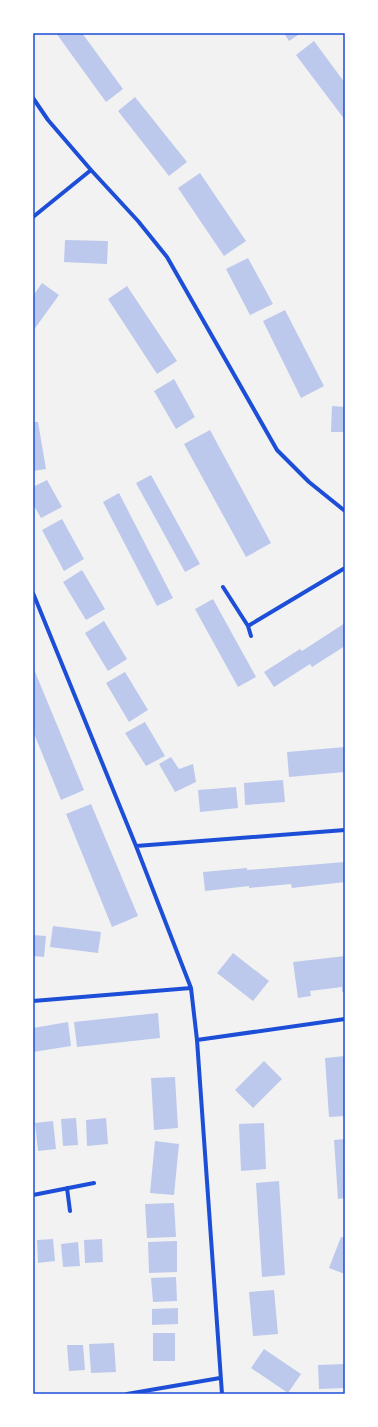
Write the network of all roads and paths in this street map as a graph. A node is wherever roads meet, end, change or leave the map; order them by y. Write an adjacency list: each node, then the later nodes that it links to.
1 (33, 98): 2 (street)
2 (91, 170): 3 (street); 4 (street)
3 (33, 217)
4 (345, 511)
5 (345, 568): 8 (street)
6 (223, 587): 8 (street)
7 (33, 593): 11 (street)
8 (248, 626): 9 (street)
9 (251, 636)
10 (345, 830): 11 (street)
11 (136, 846): 12 (street)
12 (191, 988): 13 (street); 15 (street)
13 (33, 1001)
14 (345, 1019): 15 (street)
15 (197, 1040): 20 (street)
16 (94, 1183): 17 (street)
17 (67, 1188): 18 (street); 19 (street)
18 (33, 1195)
19 (70, 1211)
20 (220, 1378): 21 (street); 22 (street)
21 (127, 1394)
22 (222, 1394)

